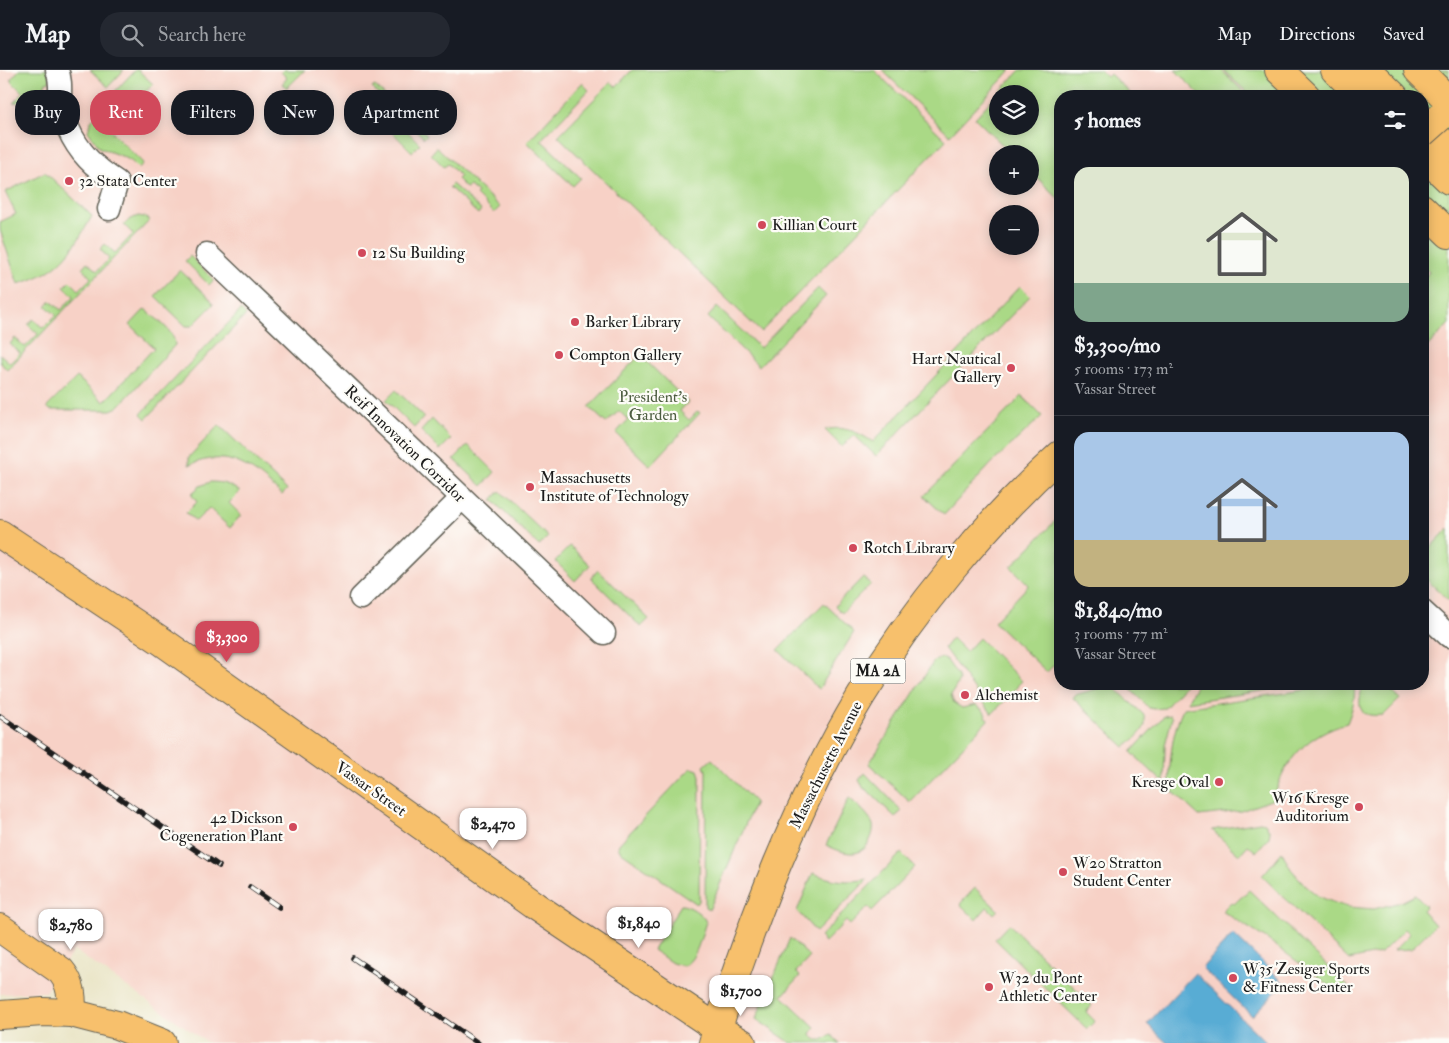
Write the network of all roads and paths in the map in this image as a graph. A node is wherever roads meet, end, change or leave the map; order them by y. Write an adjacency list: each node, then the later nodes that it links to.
1 (58, 70): 15 (street)
2 (1279, 70): 6 (main road)
3 (1335, 70): 7 (main road)
4 (1367, 70): 8 (main road)
5 (1418, 70): 9 (main road)
6 (1300, 90)
7 (1356, 90)
8 (1388, 90)
9 (1426, 90)
10 (1429, 97): 11 (main road)
11 (1437, 117): 12 (main road)
12 (1449, 148)
13 (1429, 161): 14 (main road)
14 (1449, 180)
15 (109, 209)
16 (1429, 215): 17 (main road)
17 (1449, 234)
18 (207, 254): 20 (street, Reif Innovation Corridor)
19 (1054, 461): 29 (main road, Massachusetts Avenue / MA 2A)
20 (462, 498): 22 (street); 24 (street, Reif Innovation Corridor)
21 (0, 534): 29 (main road, Vassar Street)
22 (361, 598)
23 (1429, 617): 25 (street)
24 (604, 633)
25 (1449, 636)
26 (0, 928): 27 (main road)
27 (71, 1013): 28 (main road); 30 (main road)
28 (0, 1015)
29 (716, 1036): 31 (main road, Vassar Street)
30 (162, 1043)
31 (742, 1043)

